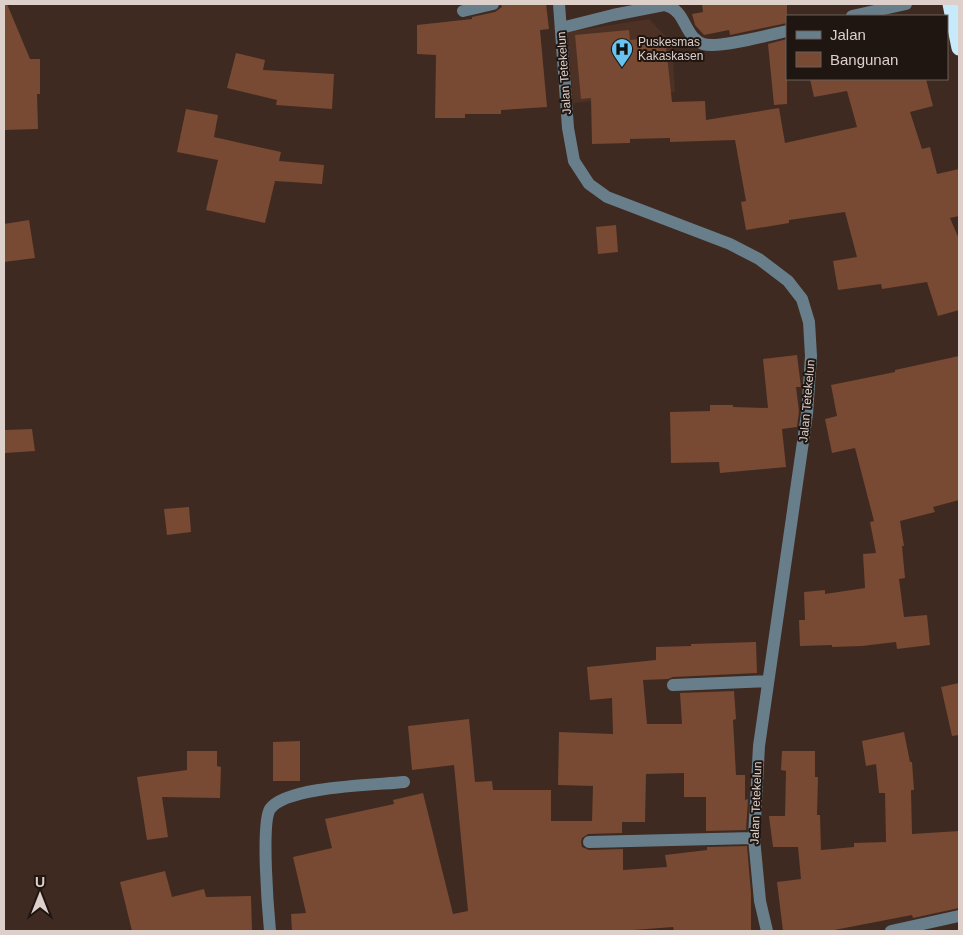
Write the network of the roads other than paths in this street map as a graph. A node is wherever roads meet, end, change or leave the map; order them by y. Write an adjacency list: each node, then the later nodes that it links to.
1 (493, 4): 5 (street)
2 (559, 4): 7 (street, Jalan Tetekelun)
3 (906, 4): 6 (street)
4 (950, 4): 9 (highway)
5 (463, 11)
6 (856, 15)
7 (561, 28): 8 (street); 10 (street, Jalan Tetekelun)
8 (786, 31)
9 (959, 48)
10 (768, 681): 11 (street); 13 (street, Jalan Tetekelun)
11 (673, 685)
12 (404, 782): 16 (street)
13 (754, 838): 14 (street); 17 (street, Jalan Tetekelun)
14 (589, 842)
15 (959, 916): 18 (street)
16 (270, 931)
17 (767, 931)
18 (891, 931)

